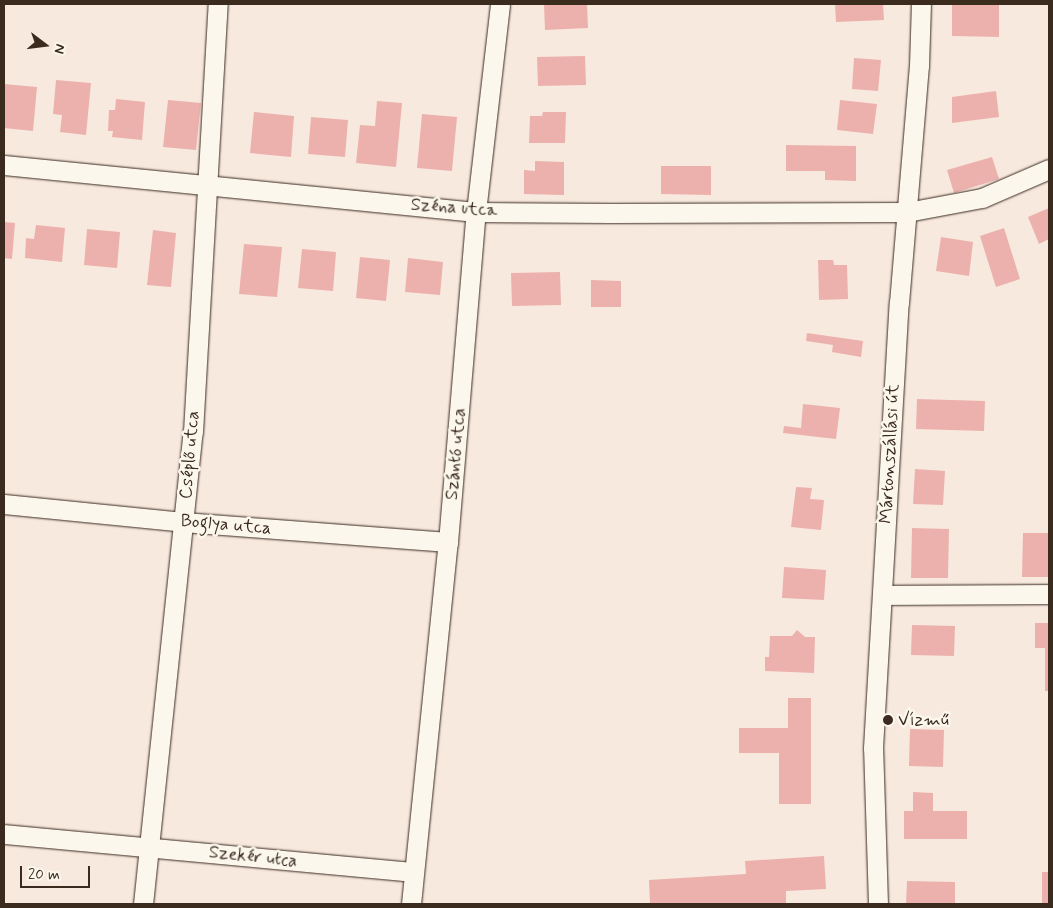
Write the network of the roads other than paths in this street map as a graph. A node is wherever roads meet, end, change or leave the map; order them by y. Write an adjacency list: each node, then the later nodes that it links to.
1 (218, 4): 6 (street, Cséplő utca)
2 (500, 4): 7 (street, Szántó utca)
3 (921, 4): 8 (street, Mártonszállási út)
4 (4, 165): 6 (street, Széna utca)
5 (1049, 169): 8 (street, Széna utca)
6 (208, 184): 7 (street, Széna utca); 10 (street, Cséplő utca)
7 (476, 212): 8 (street, Széna utca); 11 (street, Szántó utca)
8 (907, 212): 13 (street, Mártonszállási út)
9 (4, 504): 10 (street, Boglya utca)
10 (183, 522): 11 (street, Boglya utca); 15 (street, Cséplő utca)
11 (448, 542): 16 (street, Szántó utca)
12 (1049, 594): 13 (street)
13 (882, 595): 19 (street, Mártonszállási út)
14 (4, 834): 15 (street, Szekér utca)
15 (149, 846): 16 (street, Szekér utca); 17 (street, Cséplő utca)
16 (413, 872): 18 (street, Szántó utca)
17 (144, 904)
18 (411, 904)
19 (878, 904)

